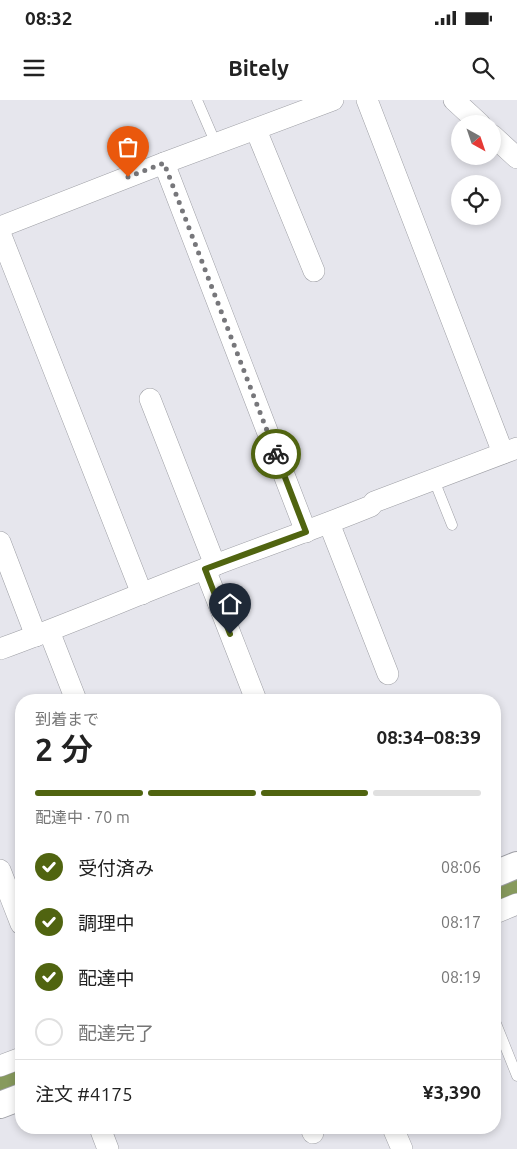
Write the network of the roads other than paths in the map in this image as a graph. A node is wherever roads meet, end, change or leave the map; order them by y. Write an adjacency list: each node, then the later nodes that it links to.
1 (197, 100): 8 (lane)
2 (333, 100): 6 (street)
3 (367, 100): 15 (street)
4 (454, 100): 5 (street)
5 (470, 115)
6 (256, 130): 8 (street); 13 (street)
7 (501, 143): 9 (street)
8 (216, 144): 10 (street)
9 (517, 158)
10 (164, 163): 11 (street); 19 (street)
11 (0, 227)
12 (0, 233): 22 (street)
13 (314, 271)
14 (150, 399): 21 (street)
15 (510, 451): 16 (street)
16 (434, 480): 17 (street); 18 (lane)
17 (329, 523): 19 (street); 25 (street)
18 (452, 525)
19 (306, 532): 21 (street)
20 (0, 542): 23 (street)
21 (210, 567): 22 (street); 27 (street)
22 (142, 594): 23 (street)
23 (43, 634): 24 (street); 26 (street)
24 (0, 650)
25 (388, 674)
26 (73, 694)
27 (254, 694)
28 (517, 866): 30 (street)
29 (0, 870): 32 (street)
30 (501, 872)
31 (517, 904): 33 (street)
32 (15, 909)
33 (501, 911)
34 (501, 1036): 37 (lane)
35 (15, 1060): 36 (street)
36 (0, 1066)
37 (517, 1076)
38 (15, 1100): 39 (street)
39 (0, 1106)
40 (102, 1134): 42 (street)
41 (396, 1134): 43 (street)
42 (108, 1149)
43 (402, 1149)

